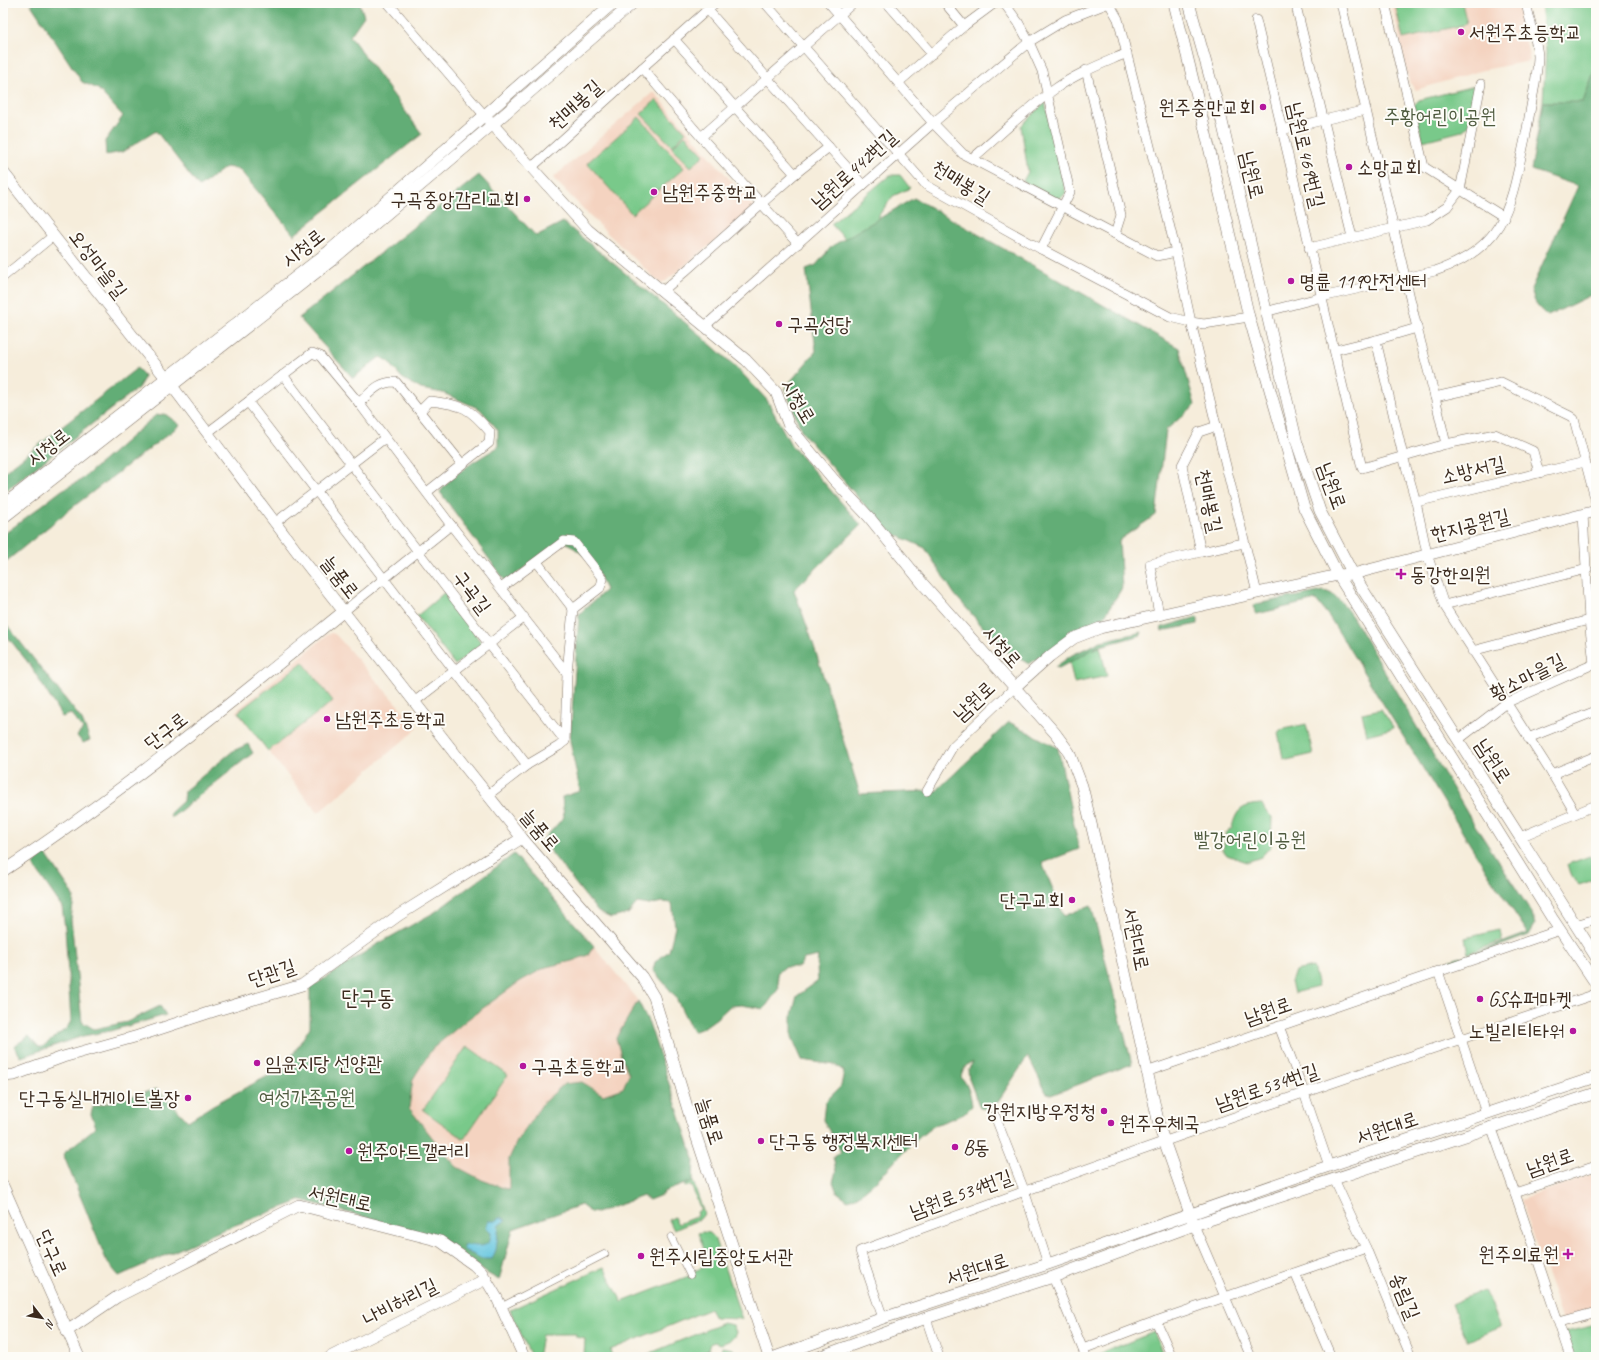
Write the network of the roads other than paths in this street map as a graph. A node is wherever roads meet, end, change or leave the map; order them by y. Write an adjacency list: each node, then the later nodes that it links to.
1 (388, 3): 36 (street)
2 (613, 3): 36 (street, 시청로)
3 (633, 3): 39 (street, 시청로)
4 (715, 3): 18 (street, 천매봉길)
5 (765, 3): 25 (street, 천매봉길)
6 (829, 3): 20 (street, 천매봉길)
7 (853, 3): 20 (street)
8 (887, 3): 27 (street)
9 (945, 3): 22 (street)
10 (995, 3): 22 (street)
11 (1004, 3): 24 (street)
12 (1109, 3): 24 (street, 남원로442번길); 26 (street, 천매봉길)
13 (1174, 3): 66 (street, 남원로)
14 (1189, 3): 65 (street, 남원로)
15 (1341, 3): 35 (street)
16 (1385, 3): 49 (street)
17 (1526, 3): 52 (street)
18 (708, 9): 23 (street, 천매봉길); 30 (street)
19 (1297, 10): 37 (street, 남원로469번길)
20 (840, 15): 25 (street); 31 (street, 천매봉길)
21 (1256, 20): 40 (street, 남원로469번길)
22 (964, 26): 27 (street)
23 (674, 38): 28 (street, 천매봉길); 34 (street)
24 (1030, 42): 33 (street); 38 (street, 남원로442번길)
25 (803, 47): 30 (street); 43 (street, 천매봉길)
26 (1127, 53): 29 (street, 천매봉길); 60 (street, 천매봉길)
27 (932, 54): 31 (street)
28 (642, 68): 41 (street); 45 (street, 천매봉길)
29 (1086, 70): 33 (street, 천매봉길); 54 (street)
30 (768, 79): 34 (street); 42 (street)
31 (899, 82): 38 (street, 천매봉길)
32 (1481, 84): 49 (street)
33 (1048, 94): 44 (street, 천매봉길); 51 (street)
34 (735, 108): 41 (street); 47 (street)
35 (1366, 110): 37 (street); 53 (street)
36 (485, 116): 39 (street); 73 (street, 시청로)
37 (1324, 120): 40 (street); 56 (street, 남원로469번길)
38 (933, 123): 43 (street, 남원로442번길); 44 (street, 천매봉길)
39 (493, 124): 45 (street, 시청로); 73 (street, 시청로)
40 (1281, 130): 58 (street, 남원로469번길)
41 (702, 137): 50 (street)
42 (829, 147): 47 (street); 48 (street)
43 (898, 154): 48 (street, 남원로442번길); 59 (street, 천매봉길)
44 (973, 158): 51 (street, 천매봉길)
45 (531, 168): 63 (street, 시청로)
46 (3, 172): 55 (street, 오성마을길)
47 (795, 174): 50 (street)
48 (863, 185): 57 (street, 남원로442번길)
49 (1460, 190): 52 (street); 53 (street)
50 (763, 203): 57 (street); 63 (street)
51 (1062, 206): 54 (street, 천매봉길); 59 (street)
52 (1504, 217): 62 (street)
53 (1394, 228): 56 (street); 62 (street)
54 (1115, 234): 60 (street, 천매봉길)
55 (54, 236): 61 (street); 73 (street, 오성마을길)
56 (1352, 237): 58 (street)
57 (798, 244): 68 (street, 남원로442번길)
58 (1309, 248): 64 (street, 남원로469번길)
59 (1041, 249): 67 (street, 천매봉길)
60 (1176, 252): 67 (street, 천매봉길)
61 (3, 277)
62 (1406, 279): 64 (street); 69 (street, 소방서길)
63 (663, 291): 68 (street, 시청로)
64 (1322, 297): 65 (street); 71 (street, 남원로469번길)
65 (1265, 312): 66 (street); 104 (street, 남원로)
66 (1250, 317): 67 (street, 천매봉길); 105 (street, 남원로)
67 (1191, 322): 78 (street, 천매봉길)
68 (705, 326): 120 (street, 시청로)
69 (1417, 328): 70 (street); 74 (street, 소방서길)
70 (1376, 340): 71 (street); 82 (street)
71 (1335, 350): 86 (street, 남원로469번길)
72 (283, 375): 75 (street, 구곡길); 76 (street, 구곡길); 84 (street, 구곡길)
73 (168, 382): 79 (street, 늘품로); 92 (street, 시청로); 95 (street, 시청로)
74 (1435, 397): 81 (street, 소방서길); 83 (street)
75 (248, 402): 79 (street, 구곡길); 88 (street)
76 (359, 403): 77 (street); 80 (street, 구곡길)
77 (420, 411): 85 (street); 85 (street)
78 (1217, 426): 98 (street, 천매봉길); 100 (street, 천매봉길)
79 (207, 433): 96 (street, 늘품로)
80 (385, 438): 84 (street); 89 (street, 구곡길)
81 (1446, 444): 82 (street, 소방서길); 87 (street, 소방서길)
82 (1403, 456): 86 (street, 소방서길); 90 (street)
83 (1586, 462): 87 (street, 소방서길); 91 (street)
84 (350, 464): 88 (street); 99 (street, 구곡길)
85 (462, 464): 89 (street)
86 (1362, 468)
87 (1539, 473): 90 (street, 소방서길)
88 (316, 490): 96 (street); 106 (street)
89 (427, 492): 97 (street, 구곡길)
90 (1416, 502): 101 (street)
91 (1596, 502)
92 (3, 504)
93 (1596, 511): 94 (street, 한지공원길)
94 (1583, 514): 101 (street, 한지공원길); 103 (street, 황소마을길)
95 (3, 518)
96 (276, 522): 111 (street, 늘품로)
97 (452, 525): 99 (street); 107 (street, 구곡길)
98 (1244, 543): 100 (street, 천매봉길); 108 (street, 천매봉길)
99 (418, 552): 106 (street); 115 (street, 구곡길)
100 (1201, 552): 112 (street, 천매봉길)
101 (1427, 554): 104 (street, 한지공원길); 109 (street)
102 (537, 562): 107 (street, 구곡길); 110 (street); 110 (street, 구곡길)
103 (1586, 570): 109 (street); 114 (street, 황소마을길)
104 (1353, 574): 105 (street, 한지공원길); 125 (street, 남원로)
105 (1338, 575): 108 (street, 남원로); 139 (street, 남원로)
106 (384, 579): 111 (street); 118 (street)
107 (501, 588): 113 (street, 구곡길)
108 (1257, 593): 112 (street, 남원로)
109 (1444, 605): 116 (street)
110 (573, 609): 119 (street)
111 (344, 611): 121 (street, 늘품로); 136 (street, 단구로)
112 (1159, 615): 120 (street, 남원로)
113 (524, 617): 115 (street); 119 (street, 구곡길)
114 (1589, 620): 116 (street); 117 (street, 황소마을길)
115 (489, 644): 118 (street); 126 (street, 구곡길)
116 (1472, 650): 122 (street)
117 (1595, 664): 122 (street, 황소마을길)
118 (454, 671): 121 (street); 128 (street)
119 (567, 673): 126 (street)
120 (1014, 688): 130 (street, 남원로); 146 (street, 서원대로)
121 (414, 702): 131 (street, 늘품로)
122 (1506, 703): 124 (street); 125 (street, 황소마을길)
123 (1596, 711): 124 (street)
124 (1528, 738): 129 (street)
125 (1458, 740): 134 (street, 남원로)
126 (565, 741): 128 (street)
127 (1596, 756): 129 (street)
128 (527, 765): 131 (street)
129 (1552, 774): 133 (street)
130 (927, 791)
131 (488, 795): 135 (street, 늘품로)
132 (1596, 805): 133 (street)
133 (1575, 813): 134 (street)
134 (1520, 837): 138 (street, 남원로)
135 (522, 838): 147 (street, 단관길); 182 (street, 늘품로)
136 (3, 871)
137 (1596, 919): 138 (street)
138 (1574, 925): 139 (street, 남원로); 140 (street, 남원로)
139 (1560, 930): 141 (street, 남원로); 142 (street, 남원로)
140 (1596, 957)
141 (1438, 971): 144 (street, 남원로); 145 (street)
142 (1596, 984)
143 (1596, 992): 145 (street, 남원로534번길)
144 (1279, 1026): 146 (street, 남원로); 149 (street)
145 (1461, 1038): 149 (street, 남원로534번길); 151 (street)
146 (1146, 1072): 154 (street, 서원대로)
147 (3, 1076)
148 (1596, 1076): 151 (street, 서원대로)
149 (1304, 1093): 154 (street, 남원로534번길); 155 (street)
150 (1596, 1093): 153 (street, 서원대로)
151 (1486, 1113): 155 (street, 서원대로)
152 (995, 1116): 159 (street)
153 (1491, 1126): 157 (street, 서원대로); 160 (street)
154 (1164, 1142): 159 (street, 남원로534번길); 161 (street, 서원대로)
155 (1329, 1166): 157 (street); 161 (street, 서원대로)
156 (1596, 1166): 160 (street, 남원로)
157 (1334, 1179): 161 (street, 서원대로); 163 (street)
158 (3, 1186): 177 (street, 단구로)
159 (1024, 1190): 165 (street); 173 (street, 남원로534번길)
160 (1515, 1193): 176 (street)
161 (1192, 1220): 165 (street, 서원대로); 168 (street, 서원대로); 170 (street, 서원대로)
162 (671, 1237): 167 (street)
163 (1366, 1248): 166 (street); 189 (street, 송림길)
164 (605, 1254): 171 (street)
165 (1048, 1264): 168 (street); 173 (street, 서원대로)
166 (1295, 1273): 170 (street); 188 (street)
167 (690, 1275)
168 (1053, 1277): 174 (street, 서원대로); 178 (street)
169 (486, 1279): 177 (street, 서원대로); 180 (street, 나비허리길); 181 (street, 서원대로)
170 (1225, 1297): 175 (street); 187 (street)
171 (507, 1304)
172 (1596, 1312): 176 (street)
173 (883, 1318): 183 (street, 서원대로)
174 (926, 1318): 184 (street, 서원대로); 185 (street)
175 (1156, 1321): 178 (street); 186 (street)
176 (1558, 1322): 190 (street)
177 (67, 1331): 179 (street, 단구로)
178 (1085, 1353)
179 (79, 1357)
180 (330, 1357)
181 (524, 1357)
182 (769, 1357)
183 (775, 1357)
184 (819, 1357)
185 (939, 1357)
186 (1172, 1357)
187 (1251, 1357)
188 (1331, 1357)
189 (1411, 1357)
190 (1570, 1357)

